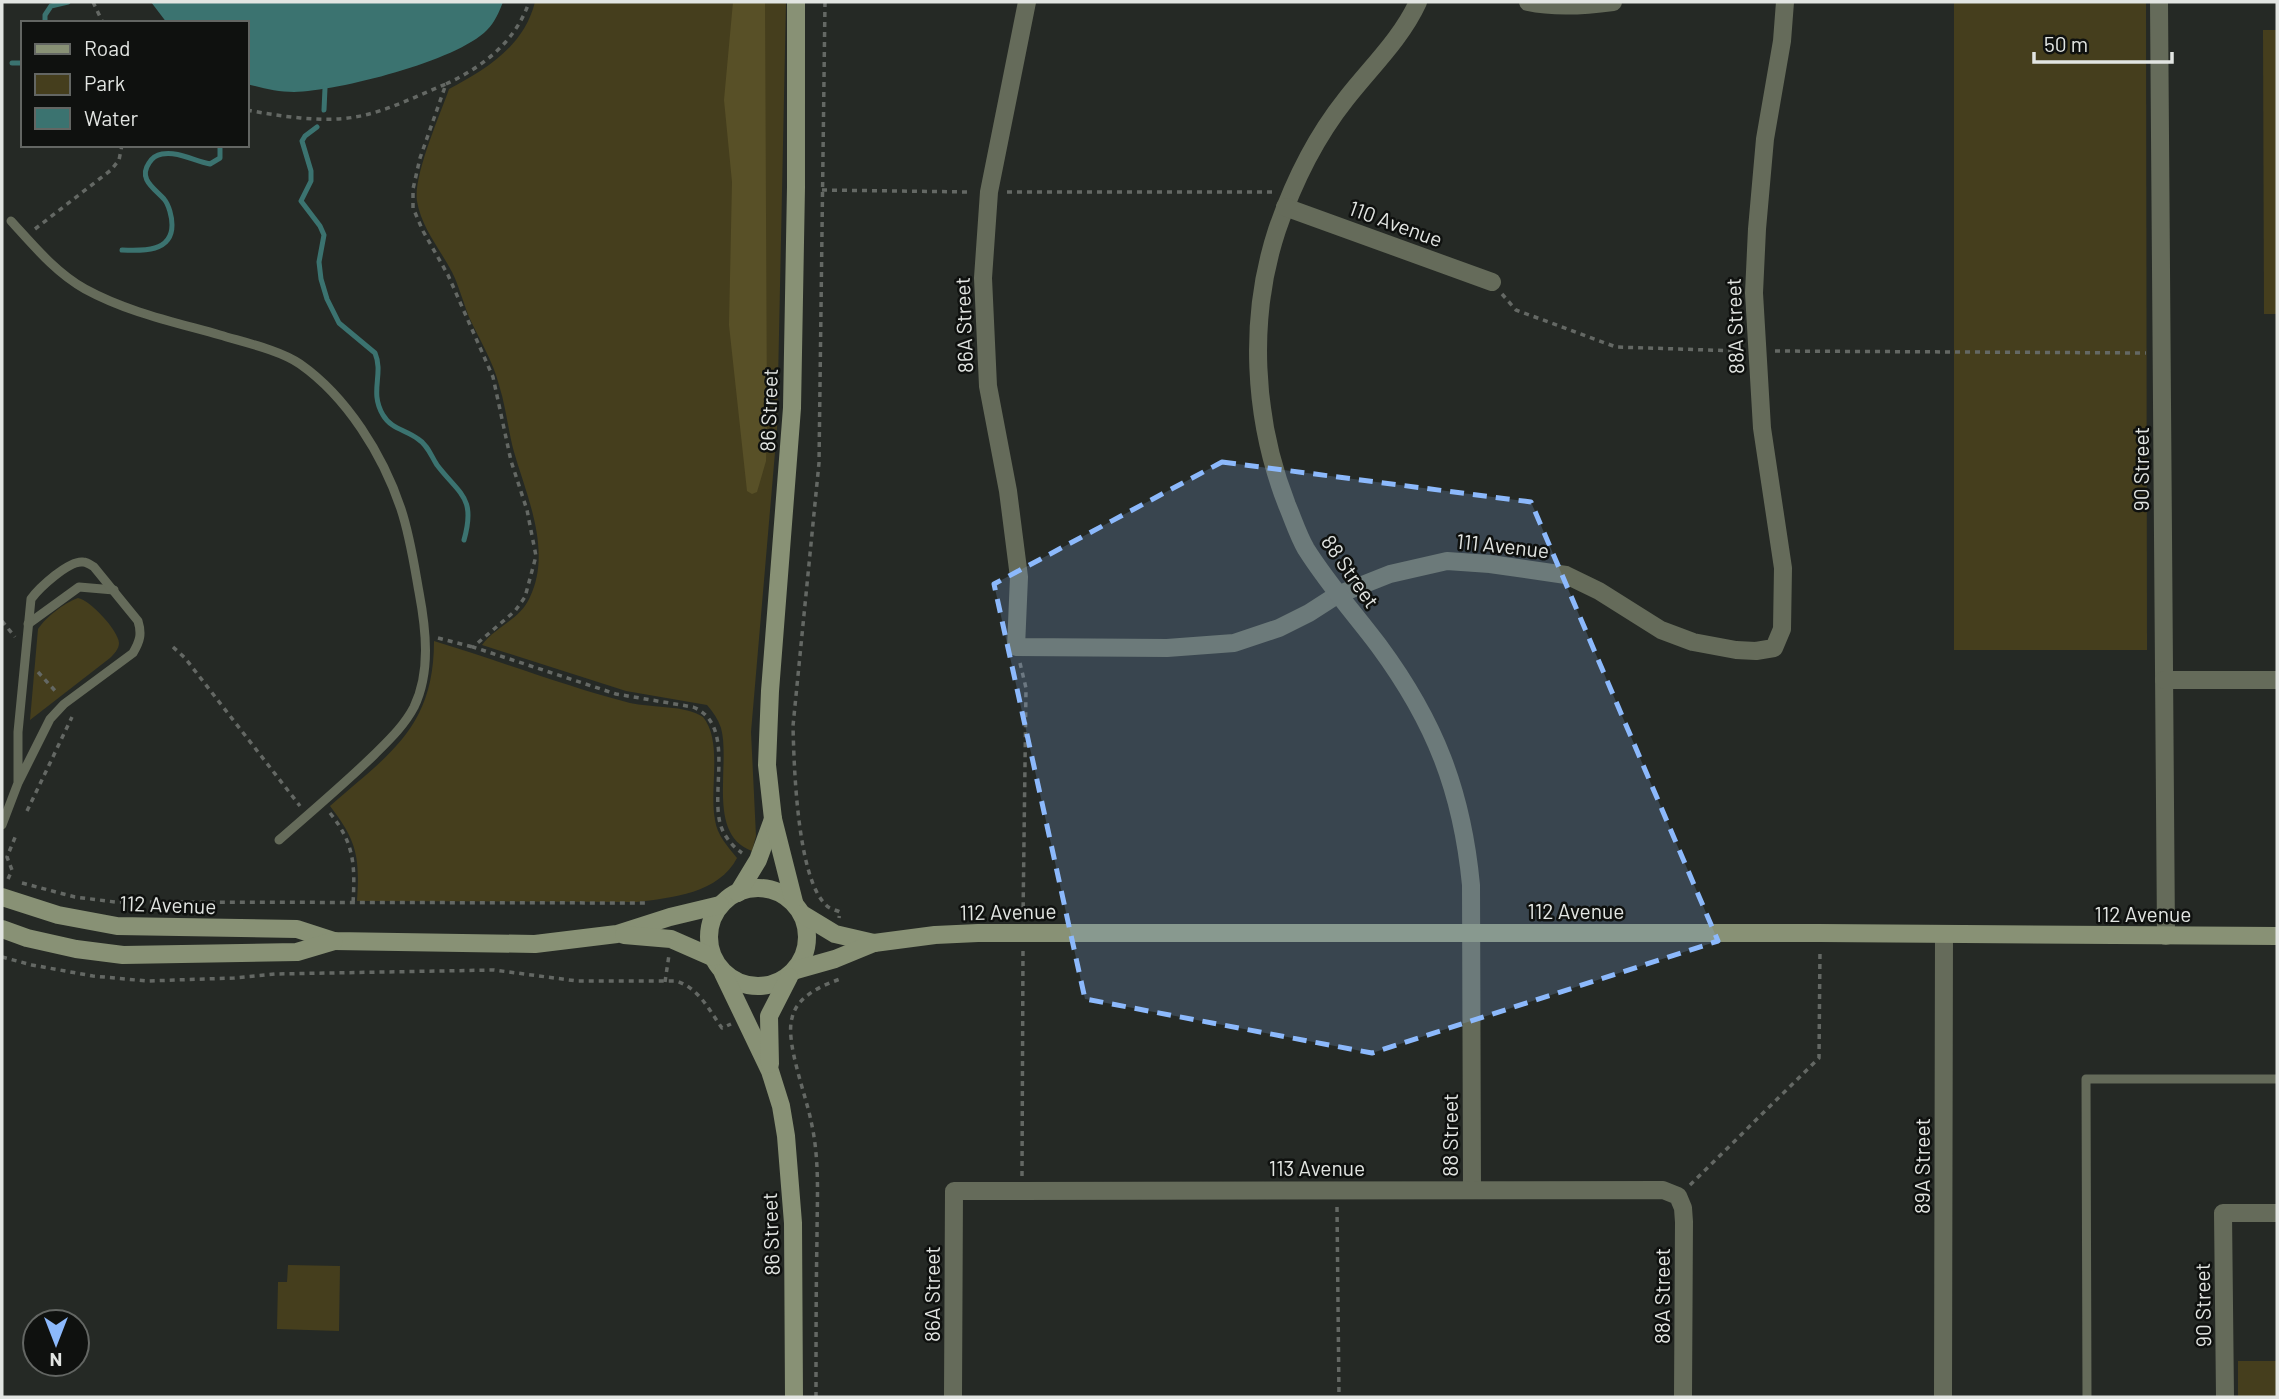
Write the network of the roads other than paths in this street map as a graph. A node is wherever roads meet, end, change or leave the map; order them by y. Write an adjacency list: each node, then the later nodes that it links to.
1 (796, 2): 19 (street, 86 Street)
2 (1027, 2): 14 (street, 86A Street)
3 (1418, 2): 8 (street, 88 Street)
4 (1528, 2): 5 (street)
5 (1613, 2)
6 (1784, 2): 15 (street, 88A Street)
7 (2159, 2): 16 (street, 90 Street)
8 (1288, 199): 10 (street, 110 Avenue); 12 (street, 88 Street)
9 (11, 221): 21 (lane)
10 (1492, 282)
11 (114, 590): 13 (lane); 13 (lane); 18 (lane)
12 (1337, 595): 14 (street, 111 Avenue); 15 (street, 111 Avenue); 27 (street, 88 Street)
13 (28, 624): 18 (lane)
14 (1016, 647)
15 (1774, 648)
16 (2164, 680): 17 (street); 30 (street, 90 Street)
17 (2277, 680)
18 (18, 783): 20 (lane)
19 (773, 819): 22 (street, 86 Street); 25 (street, 86 Street)
20 (2, 825)
21 (279, 840)
22 (738, 893): 24 (street); 25 (street)
23 (2, 897): 32 (street, 112 Avenue)
24 (720, 905): 28 (street, 112 Avenue); 34 (street)
25 (798, 908): 33 (street, 112 Avenue); 36 (street)
26 (2, 929): 32 (street, 112 Avenue)
27 (1472, 933): 29 (street, 112 Avenue); 33 (street, 112 Avenue); 39 (street, 88 Street)
28 (617, 934): 32 (street, 112 Avenue); 34 (street, 112 Avenue)
29 (1944, 934): 30 (street, 112 Avenue); 46 (street, 89A Street)
30 (2166, 936): 31 (street, 112 Avenue)
31 (2277, 936)
32 (334, 941)
33 (874, 943): 36 (street, 112 Avenue)
34 (712, 957): 35 (street)
35 (723, 973): 36 (street); 37 (street, 86 Street)
36 (792, 974): 37 (street, 86 Street)
37 (770, 1071): 43 (street, 86 Street)
38 (2277, 1079): 47 (lane)
39 (1472, 1190): 40 (street, 113 Avenue); 41 (street, 113 Avenue)
40 (954, 1191): 44 (street, 86A Street)
41 (1678, 1196): 45 (street, 88A Street)
42 (2277, 1213): 48 (street, 90 Street)
43 (794, 1397)
44 (953, 1397)
45 (1683, 1397)
46 (1943, 1397)
47 (2087, 1397)
48 (2225, 1397)

